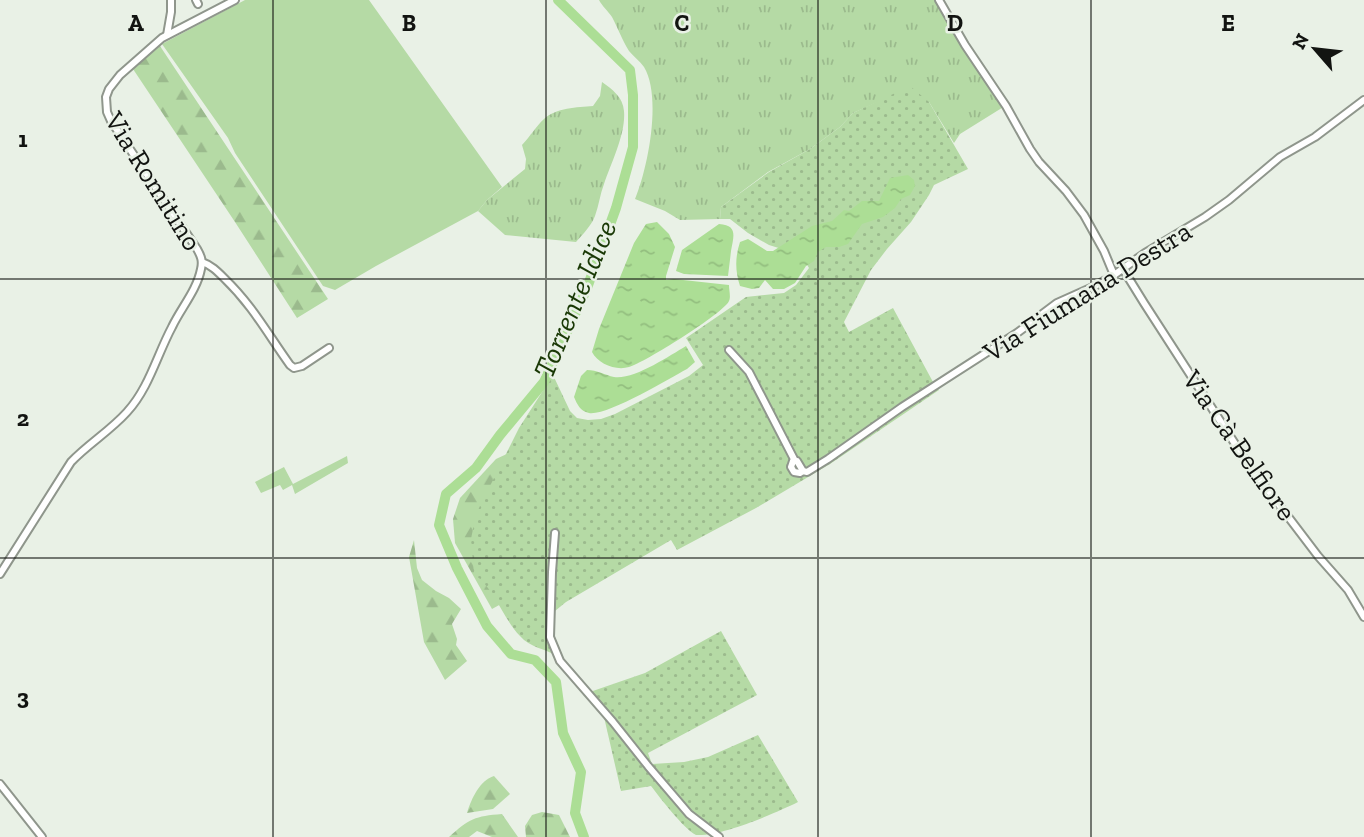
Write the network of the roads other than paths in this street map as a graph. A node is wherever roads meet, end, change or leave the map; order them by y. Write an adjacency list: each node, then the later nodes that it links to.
1 (171, 0): 4 (street)
2 (235, 0): 5 (street, Via Romitino)
3 (939, 0): 10 (street)
4 (172, 12): 5 (street); 6 (street)
5 (178, 29): 6 (street, Via Romitino)
6 (167, 35): 8 (street, Via Romitino)
7 (1364, 100): 9 (street, Via Fiumana Destra)
8 (202, 262): 11 (street); 14 (street, Via Romitino)
9 (1123, 269): 10 (street, Via Fiumana Destra); 15 (street, Via Cà Belfiore)
10 (1114, 275): 12 (street, Via Fiumana Destra)
11 (328, 348)
12 (729, 351)
13 (555, 533): 18 (street)
14 (0, 574)
15 (1364, 617)
16 (0, 784): 17 (street)
17 (42, 837)
18 (719, 837)

